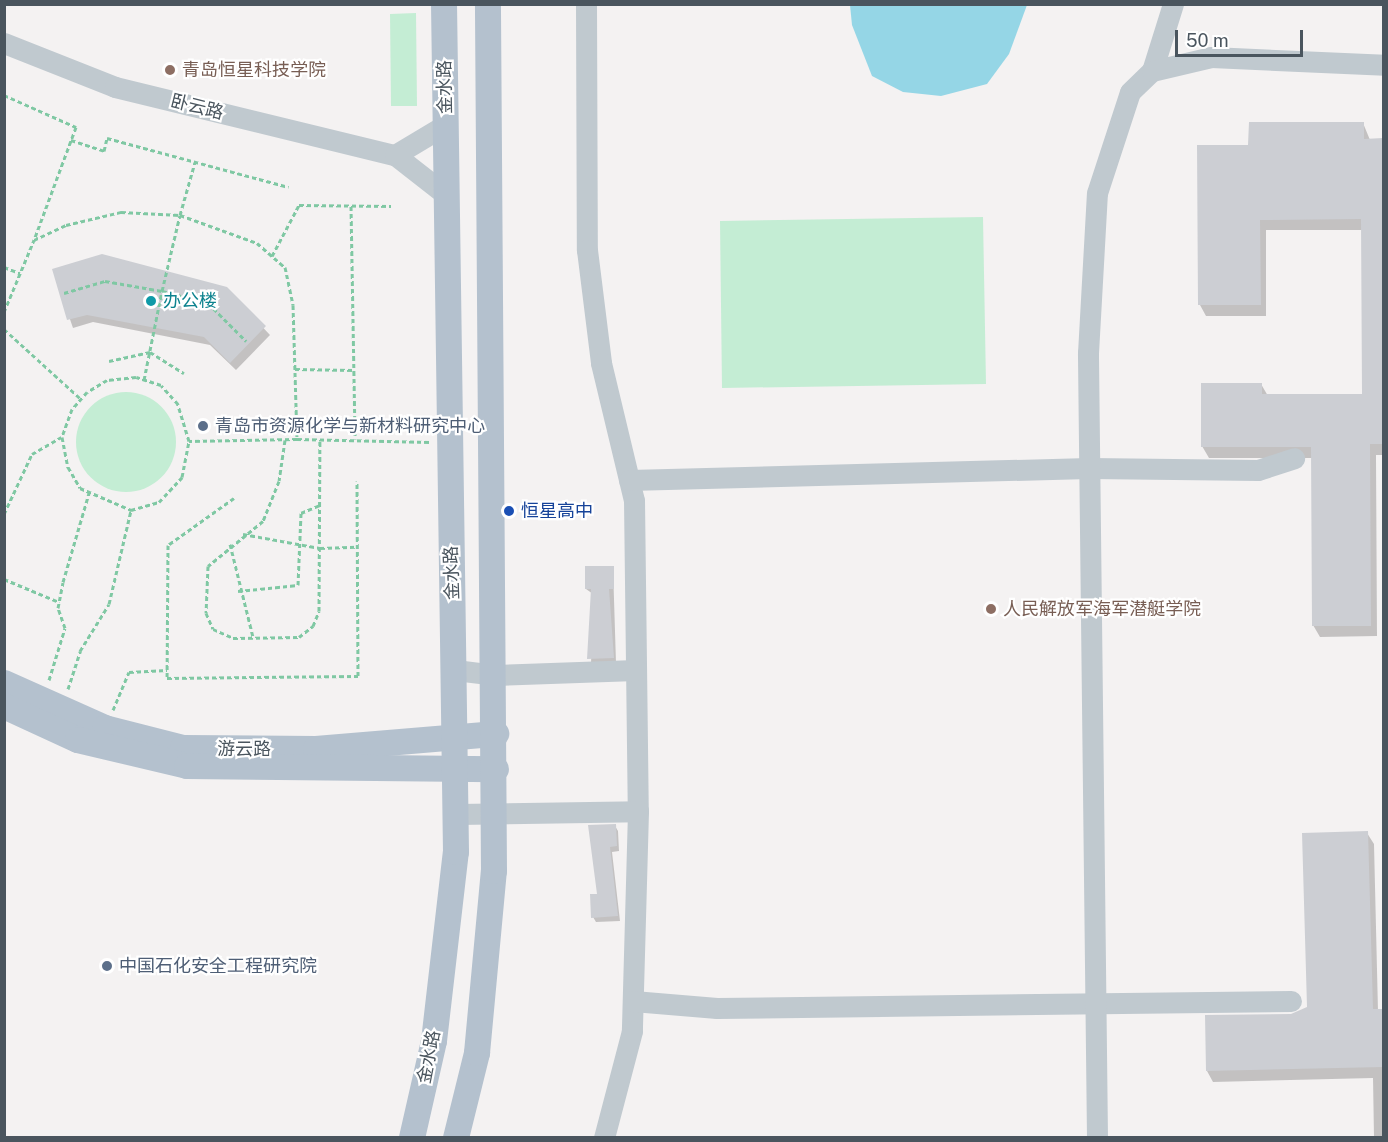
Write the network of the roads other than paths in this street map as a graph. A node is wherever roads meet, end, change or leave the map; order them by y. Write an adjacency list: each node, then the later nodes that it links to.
1 (444, 4): 8 (main road, 金水路)
2 (488, 4): 16 (main road)
3 (586, 4): 13 (street)
4 (1173, 4): 7 (street)
5 (4, 43): 9 (street, 卧云路)
6 (1383, 65): 7 (street)
7 (1152, 71): 12 (street)
8 (445, 125): 9 (street); 10 (main road, 金水路)
9 (395, 155): 10 (street, 卧云路)
10 (446, 195): 14 (main road, 金水路)
11 (1294, 458): 12 (street)
12 (1089, 468): 13 (street); 27 (street)
13 (629, 480): 15 (street)
14 (455, 670): 16 (street); 20 (main road, 金水路)
15 (636, 670): 16 (street); 23 (street)
16 (495, 675): 19 (main road)
17 (4, 683): 20 (main road, 游云路)
18 (4, 706): 21 (main road, 游云路)
19 (496, 734): 20 (main road, 游云路); 22 (main road)
20 (457, 738): 21 (main road, 金水路)
21 (457, 769): 22 (main road, 游云路); 24 (main road, 金水路)
22 (496, 769): 25 (main road)
23 (638, 811): 25 (street); 26 (street)
24 (457, 814): 25 (street); 29 (main road, 金水路)
25 (495, 814): 30 (main road)
26 (633, 1001): 27 (street); 31 (street)
27 (1096, 1001): 28 (street); 32 (street)
28 (1292, 1001)
29 (412, 1137)
30 (456, 1137)
31 (604, 1137)
32 (1097, 1137)

